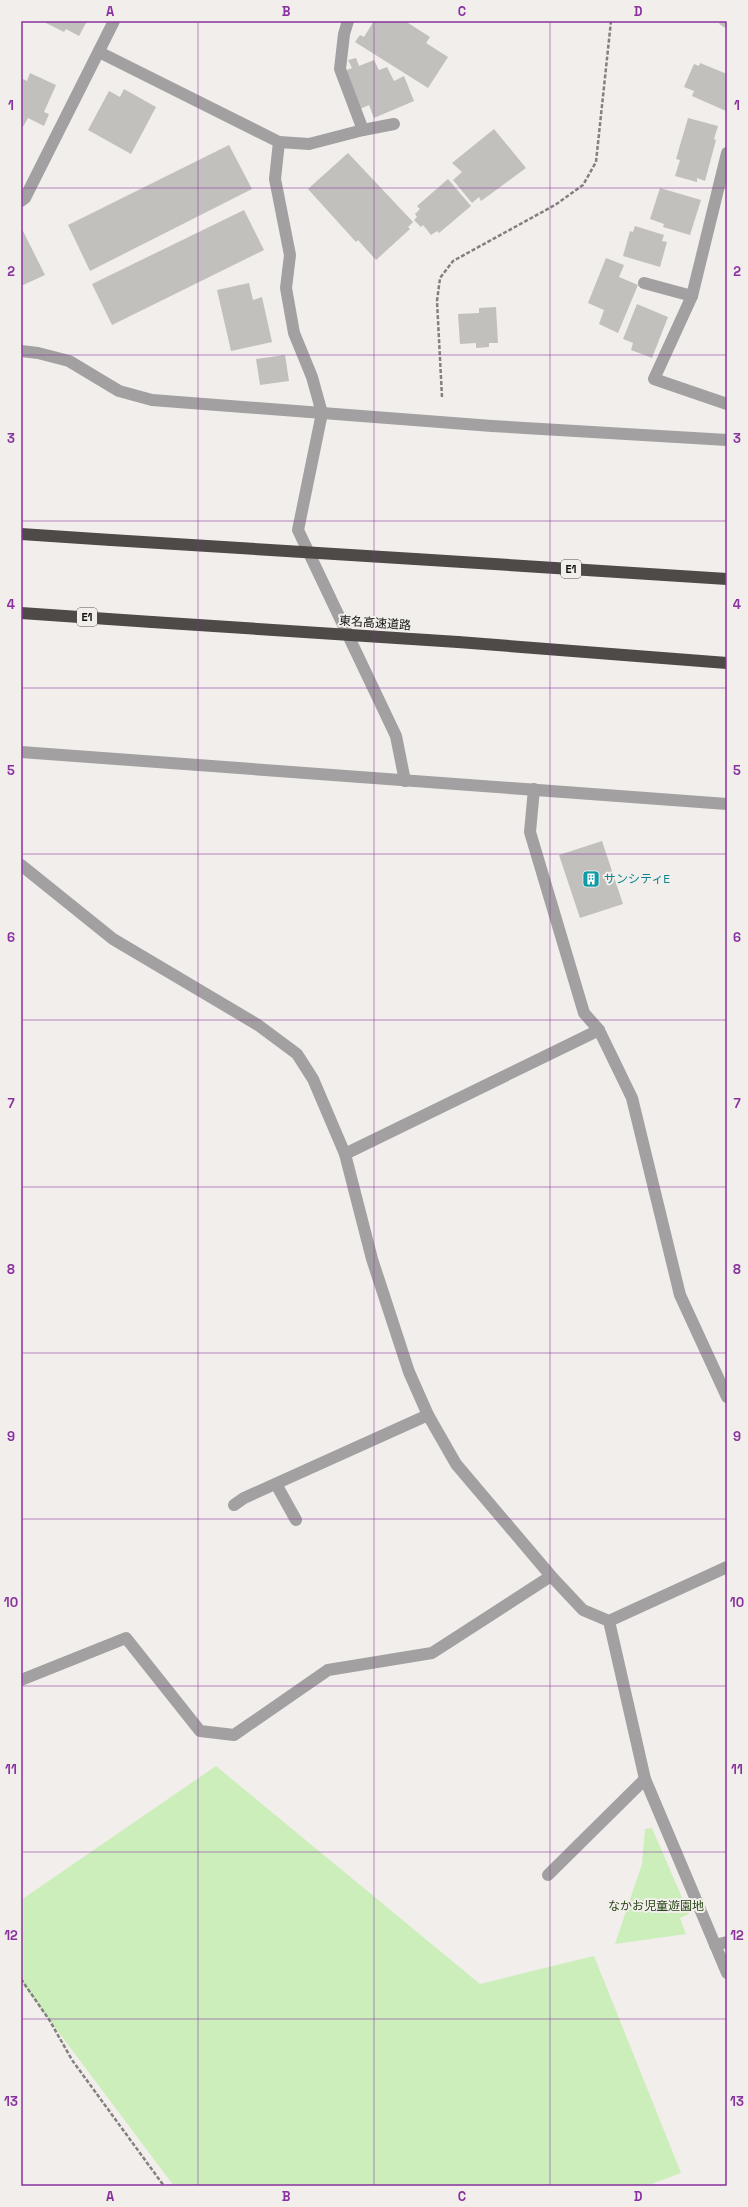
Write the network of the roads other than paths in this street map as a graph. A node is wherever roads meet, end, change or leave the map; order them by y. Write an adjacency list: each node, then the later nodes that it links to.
1 (114, 21): 3 (street)
2 (348, 21): 5 (street)
3 (99, 52): 6 (street); 8 (street)
4 (394, 124): 5 (street)
5 (363, 130): 6 (street)
6 (278, 142): 13 (street)
7 (727, 153): 10 (street)
8 (21, 200)
9 (644, 283): 10 (street)
10 (692, 296): 12 (street)
11 (21, 351): 13 (street)
12 (727, 404)
13 (322, 413): 14 (street); 20 (street)
14 (727, 440)
15 (21, 534): 16 (highway, E1, bridge)
16 (727, 579)
17 (21, 613): 18 (highway, 東名高速道路 / E1, bridge)
18 (727, 663)
19 (21, 752): 20 (street)
20 (406, 781): 21 (street)
21 (534, 789): 22 (street); 24 (street)
22 (727, 804)
23 (21, 865): 25 (street)
24 (599, 1030): 25 (street); 26 (street)
25 (345, 1154): 27 (street)
26 (727, 1397)
27 (428, 1415): 28 (street); 32 (street)
28 (276, 1484): 29 (street); 30 (street)
29 (234, 1505)
30 (296, 1520)
31 (727, 1567): 33 (street)
32 (552, 1576): 33 (street); 34 (street)
33 (609, 1621): 35 (street)
34 (21, 1680)
35 (645, 1779): 36 (street); 37 (street)
36 (548, 1875)
37 (721, 1943): 38 (street)
38 (727, 1973)

